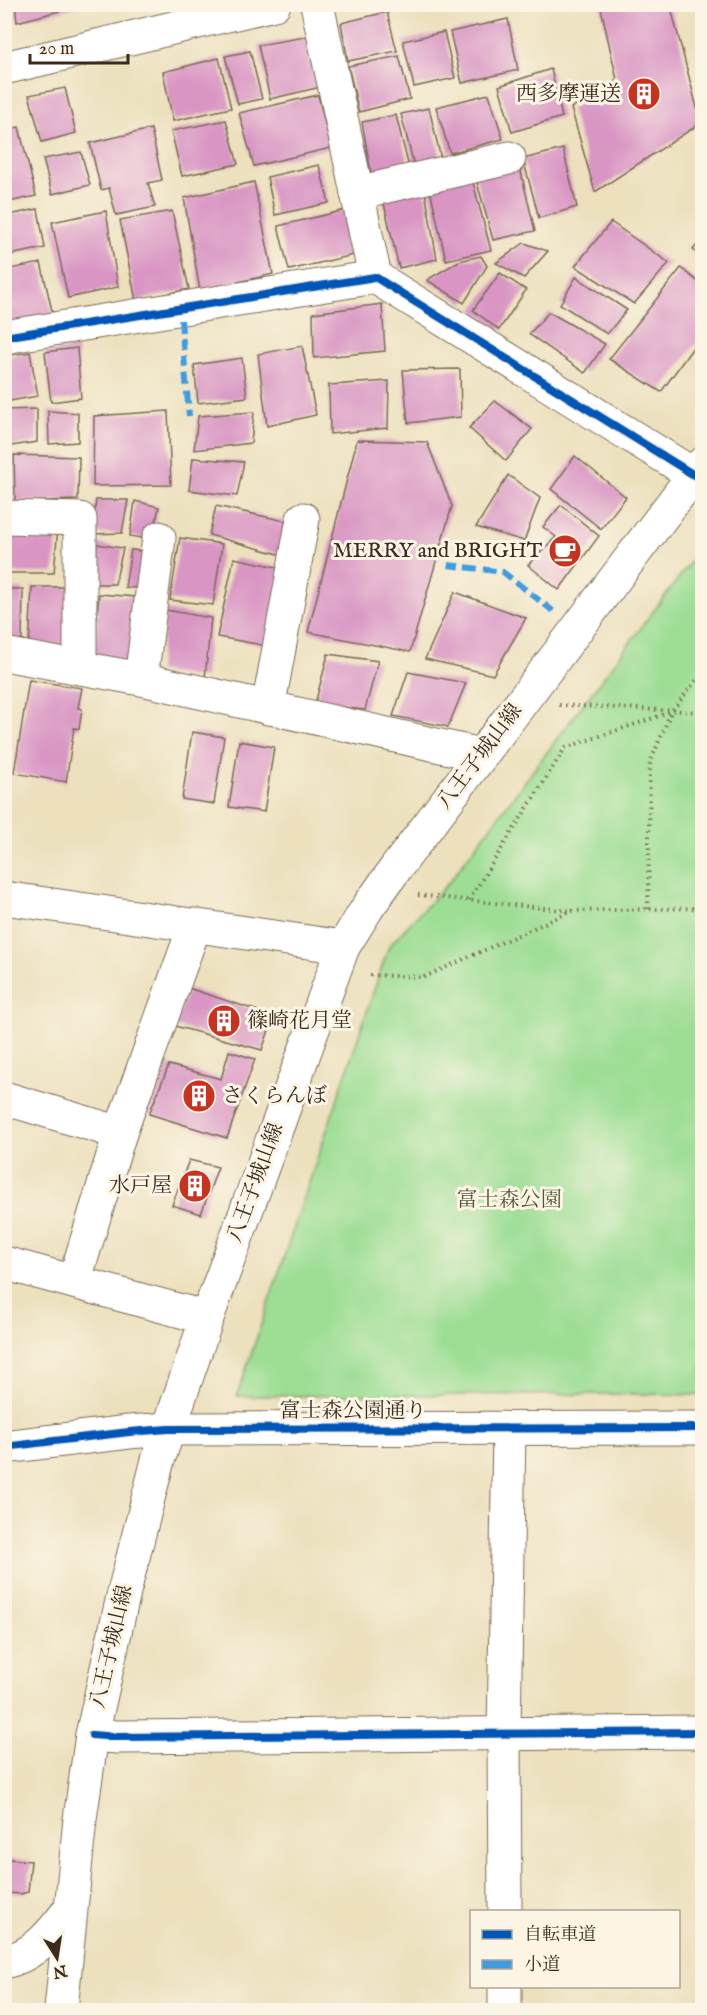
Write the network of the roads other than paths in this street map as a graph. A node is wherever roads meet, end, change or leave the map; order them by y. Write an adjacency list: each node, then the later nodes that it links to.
1 (274, 4): 3 (street)
2 (317, 4): 5 (street)
3 (4, 68)
4 (509, 158): 5 (street)
5 (357, 193): 6 (street)
6 (375, 277): 7 (street); 8 (street)
7 (4, 337)
8 (698, 470): 16 (street, 八王子城山線)
9 (4, 518): 13 (street)
10 (303, 519): 15 (street)
11 (159, 538): 14 (street)
12 (4, 654): 13 (street)
13 (80, 668): 14 (street)
14 (141, 679): 15 (street)
15 (268, 708): 16 (street)
16 (481, 755): 19 (street, 八王子城山線)
17 (7, 906): 18 (street)
18 (195, 924): 19 (street); 21 (street)
19 (343, 947): 24 (street, 八王子城山線)
20 (4, 1098): 21 (street)
21 (120, 1132): 23 (street)
22 (4, 1263): 23 (street)
23 (74, 1282): 24 (street)
24 (207, 1318): 26 (street, 八王子城山線)
25 (702, 1428): 27 (street, 富士森公園通り)
26 (168, 1430): 27 (street, 富士森公園通り); 28 (street, 富士森公園通り); 31 (street, 八王子城山線)
27 (509, 1430): 30 (street)
28 (4, 1447)
29 (702, 1732): 30 (street)
30 (504, 1734): 31 (street); 33 (street)
31 (93, 1735): 32 (street, 八王子城山線)
32 (70, 1909): 34 (street); 36 (street, 八王子城山線)
33 (505, 1910)
34 (4, 1962)
35 (505, 1988): 37 (street)
36 (61, 2010)
37 (505, 2010)

